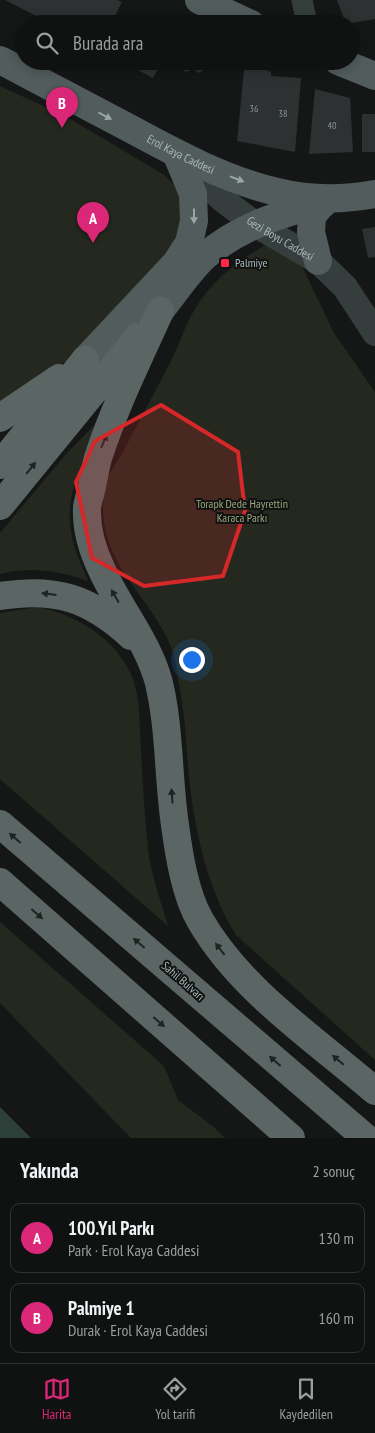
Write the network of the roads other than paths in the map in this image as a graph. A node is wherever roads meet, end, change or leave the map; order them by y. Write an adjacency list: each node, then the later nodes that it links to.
1 (199, 0): 3 (main road)
2 (302, 0): 4 (street)
3 (232, 15)
4 (305, 15)
5 (0, 60): 6 (main road, Erol Kaya Caddesi, one-way to 6)
6 (15, 68)
7 (19, 70): 10 (main road, Erol Kaya Caddesi, one-way to 10)
8 (360, 70): 9 (main road)
9 (375, 76)
10 (176, 153): 12 (main road, Erol Kaya Caddesi, one-way to 12); 13 (street, Gezi Boyu Caddesi); 17 (main road, one-way to 17)
11 (375, 194): 12 (main road, Erol Kaya Caddesi)
12 (335, 202): 13 (main road); 14 (main road)
13 (256, 225): 14 (street, Gezi Boyu Caddesi); 15 (main road)
14 (318, 261): 16 (street, Gezi Boyu Caddesi)
15 (160, 311): 20 (highway, one-way to 15); 22 (highway, one-way to 15)
16 (375, 333)
17 (85, 360): 18 (highway); 19 (highway)
18 (0, 418)
19 (0, 464)
20 (0, 506)
21 (0, 596): 22 (highway, one-way to 21)
22 (148, 653): 25 (highway, one-way to 22)
23 (0, 824): 27 (highway, Sahil Bulvarı, one-way to 23)
24 (0, 882): 26 (highway, one-way to 26)
25 (375, 1091)
26 (291, 1138)
27 (366, 1138)

